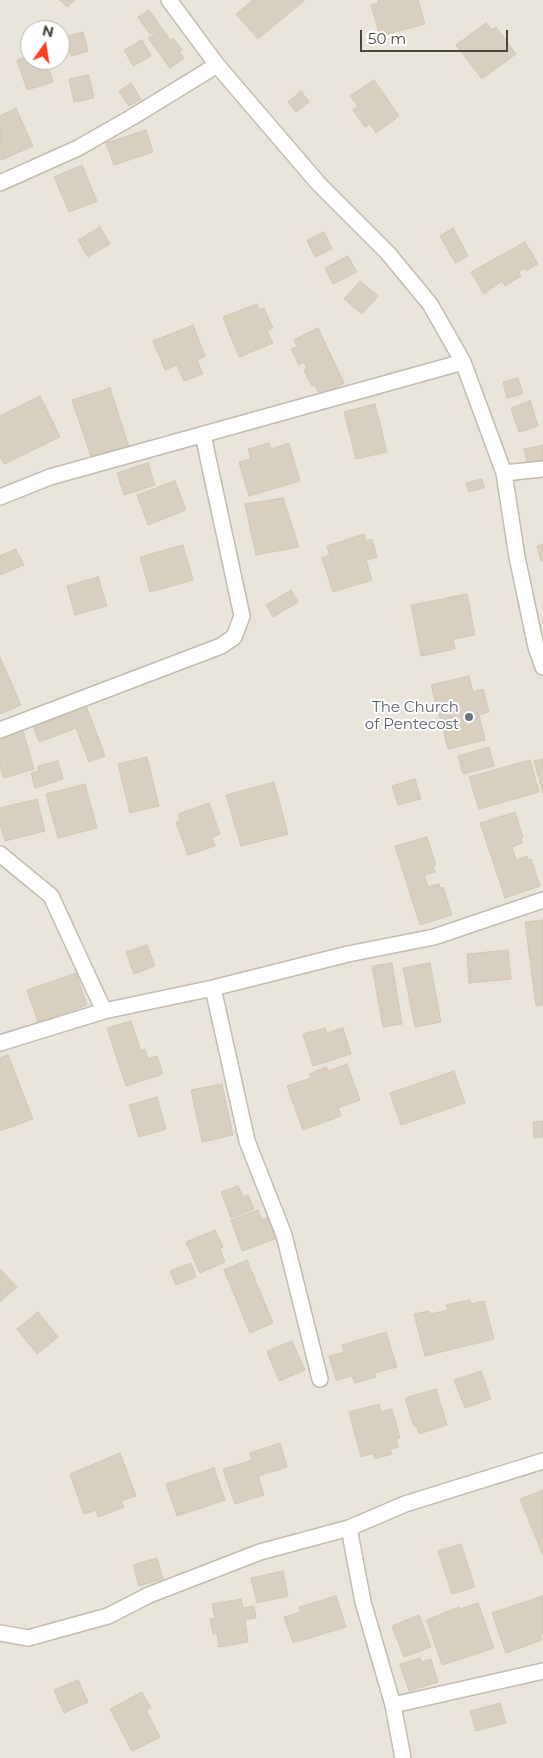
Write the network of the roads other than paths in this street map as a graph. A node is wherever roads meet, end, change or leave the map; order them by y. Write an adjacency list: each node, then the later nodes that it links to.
1 (168, 0): 2 (street)
2 (217, 65): 3 (street); 4 (street)
3 (0, 183)
4 (463, 362): 5 (street); 7 (street)
5 (203, 435): 8 (street); 11 (street)
6 (543, 469): 7 (street)
7 (504, 473): 9 (street)
8 (0, 498)
9 (540, 647): 10 (street)
10 (543, 667)
11 (0, 730)
12 (0, 854): 15 (street)
13 (543, 900): 14 (street)
14 (213, 988): 15 (street); 17 (street)
15 (104, 1010): 16 (street)
16 (0, 1043)
17 (320, 1379)
18 (543, 1461): 19 (street)
19 (349, 1528): 20 (street); 22 (street)
20 (0, 1634)
21 (543, 1671): 22 (street)
22 (393, 1705): 23 (street)
23 (403, 1758)

